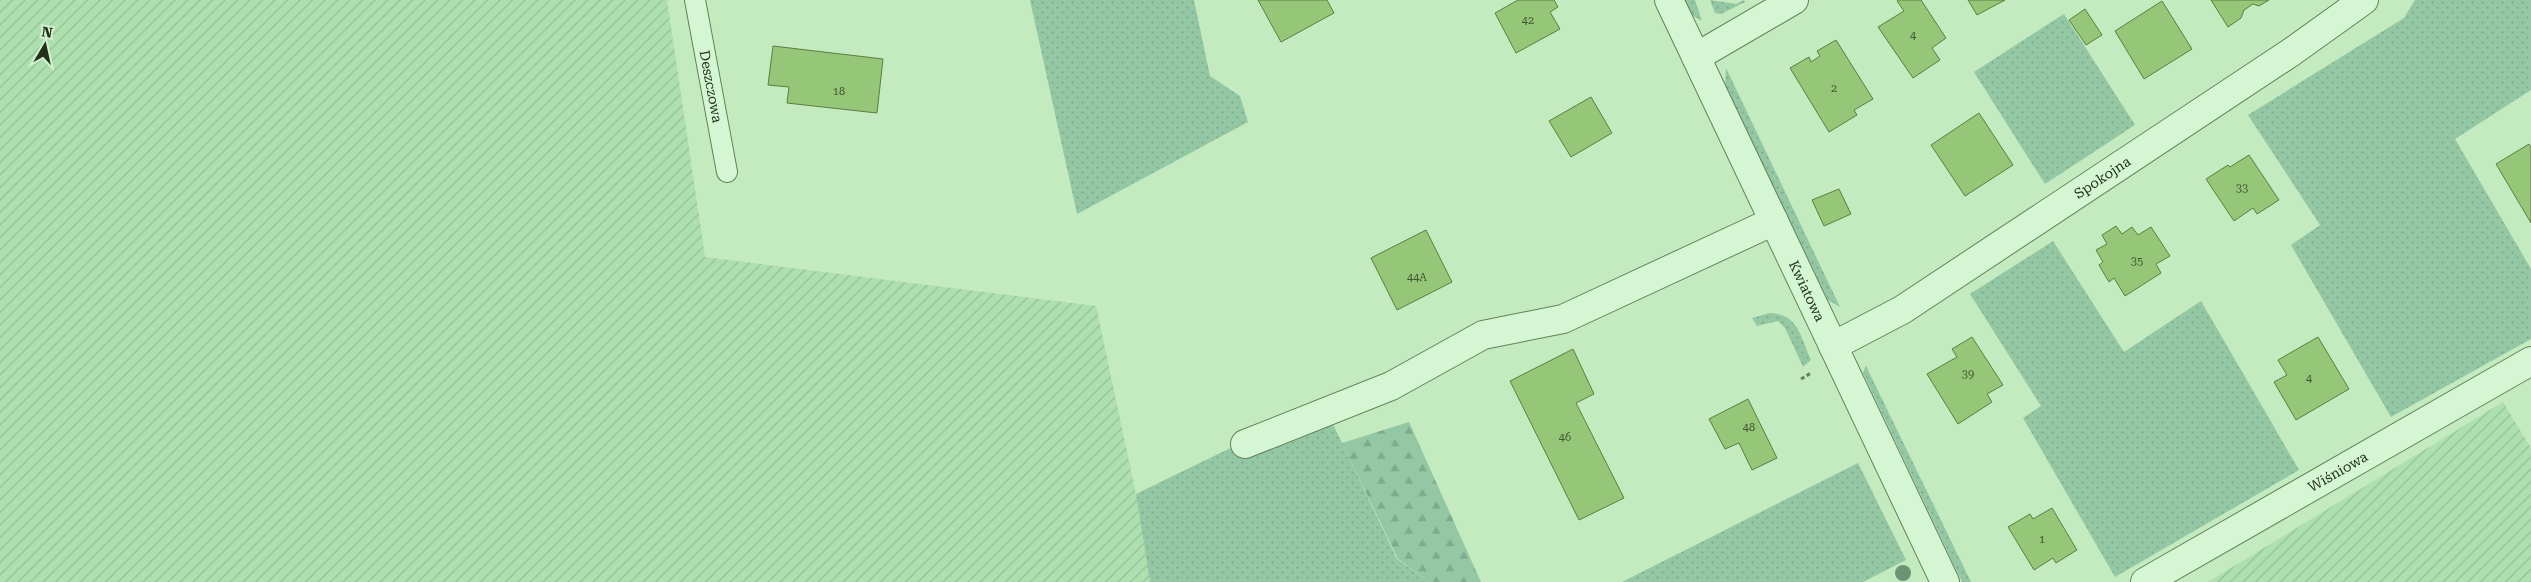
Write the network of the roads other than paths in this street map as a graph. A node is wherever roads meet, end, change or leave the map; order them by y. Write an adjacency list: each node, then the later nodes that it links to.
1 (695, 0): 6 (lane, Deszczowa)
2 (1669, 0): 5 (street, Kwiatowa)
3 (1794, 0): 5 (street)
4 (2364, 0): 8 (street, Spokojna)
5 (1696, 57): 7 (street, Kwiatowa)
6 (727, 172)
7 (1774, 221): 8 (street, Kwiatowa); 10 (street)
8 (1833, 346): 11 (street, Kwiatowa)
9 (2531, 361): 12 (street, Wiśniowa)
10 (1245, 444)
11 (1945, 582)
12 (2145, 582)

